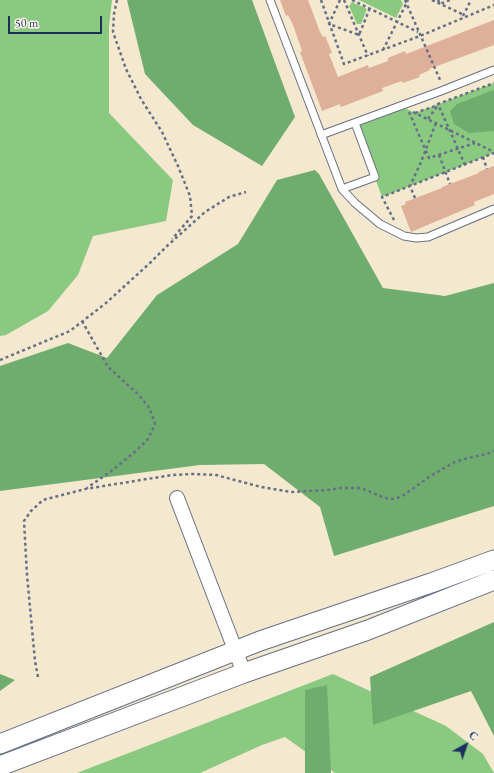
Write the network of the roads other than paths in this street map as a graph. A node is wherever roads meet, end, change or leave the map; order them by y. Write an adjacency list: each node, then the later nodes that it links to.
1 (270, 0): 4 (lane)
2 (494, 70): 3 (lane)
3 (355, 123): 4 (lane); 5 (lane)
4 (322, 135): 5 (lane)
5 (342, 189): 6 (lane)
6 (494, 209)
7 (177, 498): 10 (street)
8 (494, 560): 10 (main road)
9 (494, 580): 11 (main road)
10 (235, 651): 11 (street); 12 (main road)
11 (244, 673): 13 (main road)
12 (0, 744)
13 (0, 766)

